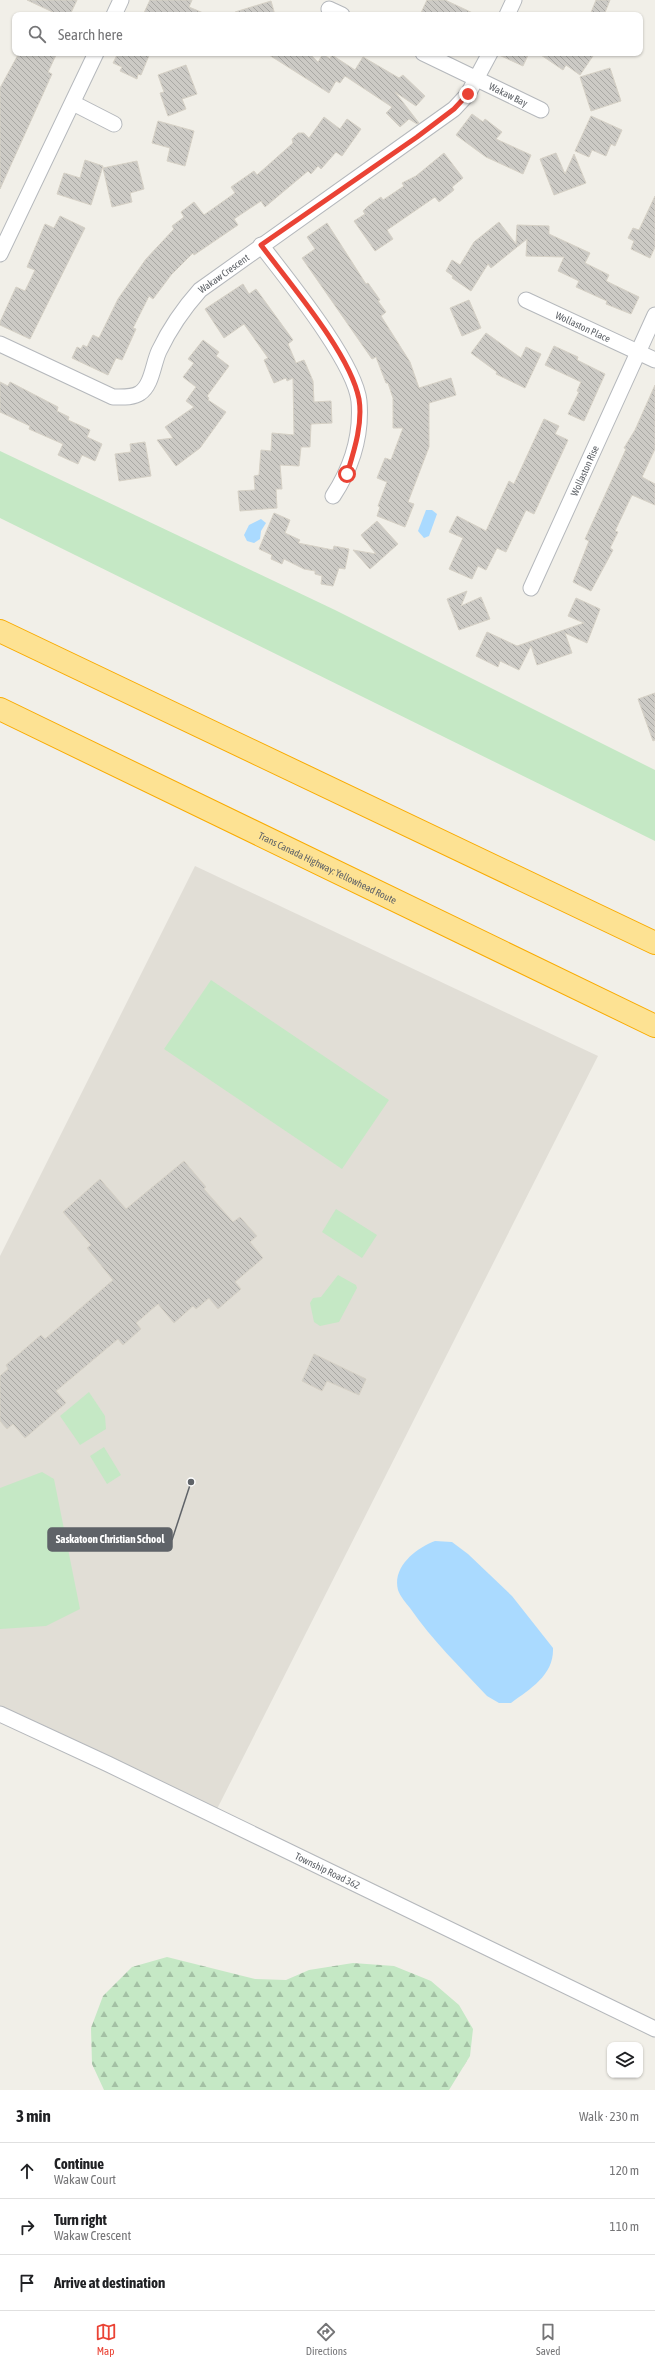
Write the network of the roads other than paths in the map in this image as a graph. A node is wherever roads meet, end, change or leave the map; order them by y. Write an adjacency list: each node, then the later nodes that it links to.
1 (121, 0): 3 (street)
2 (514, 0): 4 (street)
3 (115, 12)
4 (508, 12)
5 (95, 56): 9 (street)
6 (429, 56): 8 (street, Wakaw Bay)
7 (488, 56): 8 (street, Wakaw Crescent)
8 (476, 79): 10 (street, Wakaw Bay); 12 (street, Wakaw Crescent)
9 (73, 103): 11 (street); 13 (street)
10 (541, 110)
11 (114, 124)
12 (261, 245): 16 (street, Wakaw Crescent); 19 (street)
13 (0, 254)
14 (526, 300): 17 (street, Wollaston Place)
15 (655, 315): 17 (street, Wollaston Rise)
16 (0, 344)
17 (640, 353): 18 (street, Wollaston Place); 20 (street, Wollaston Rise)
18 (655, 360)
19 (333, 496)
20 (531, 588)
21 (0, 631): 23 (highway)
22 (0, 709): 24 (highway, Trans Canada Highway: Yellowhead Route)
23 (655, 943)
24 (655, 1026)
25 (0, 1714): 26 (street, Township Road 362)
26 (655, 2029)

